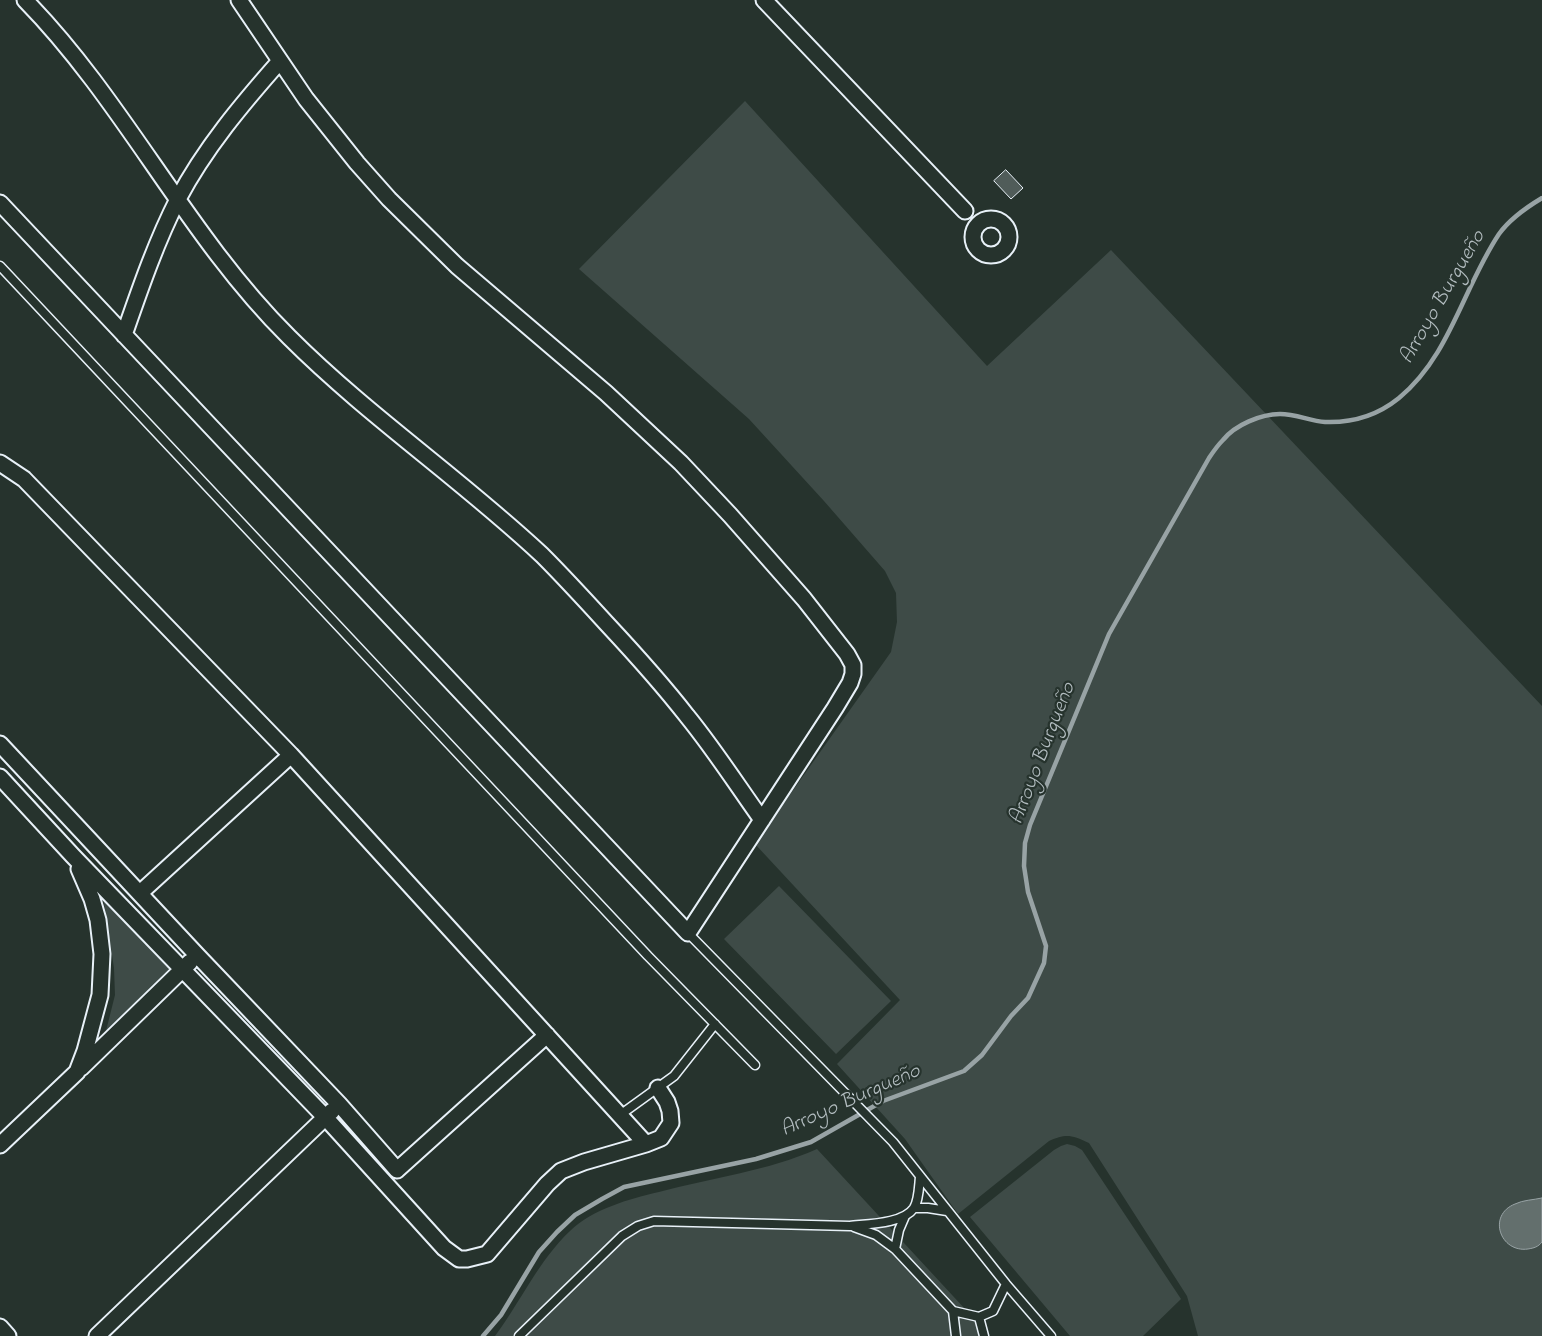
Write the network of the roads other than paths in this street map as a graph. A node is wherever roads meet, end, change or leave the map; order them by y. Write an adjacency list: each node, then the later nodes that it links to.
1 (25, 0): 5 (street)
2 (240, 0): 4 (street)
3 (764, 0): 7 (street)
4 (280, 61): 5 (street); 16 (street)
5 (178, 200): 11 (street); 16 (street)
6 (0, 203): 11 (street)
7 (965, 211): 8 (street); 9 (street)
8 (988, 219): 9 (street); 9 (street)
9 (973, 235)
10 (0, 266): 22 (lane)
11 (124, 335): 19 (street)
12 (0, 463): 14 (street)
13 (0, 744): 18 (street)
14 (291, 756): 18 (street); 23 (street)
15 (0, 777): 17 (street)
16 (762, 820): 19 (street)
17 (73, 856): 21 (street); 25 (street)
18 (140, 893): 20 (street)
19 (688, 933): 32 (lane)
20 (197, 955): 21 (street); 27 (street)
21 (183, 969): 25 (street); 29 (street)
22 (715, 1024): 24 (lane); 26 (lane)
23 (547, 1035): 27 (street); 28 (street)
24 (755, 1065)
25 (77, 1072): 31 (street)
26 (658, 1088): 28 (lane); 30 (street)
27 (339, 1104): 29 (street)
28 (620, 1114): 30 (street)
29 (325, 1118): 30 (street); 44 (street)
30 (646, 1144)
31 (0, 1145)
32 (920, 1177): 33 (lane); 34 (lane)
33 (914, 1208): 34 (lane); 35 (lane)
34 (947, 1211): 38 (lane)
35 (905, 1216): 36 (lane); 37 (lane)
36 (850, 1226): 37 (lane); 42 (lane)
37 (895, 1249): 39 (lane)
38 (1006, 1284): 40 (lane); 49 (lane)
39 (954, 1311): 40 (lane); 47 (lane)
40 (979, 1317): 48 (lane)
41 (0, 1327): 43 (street)
42 (526, 1329): 45 (lane); 46 (lane)
43 (8, 1336)
44 (97, 1336)
45 (519, 1336)
46 (533, 1336)
47 (956, 1336)
48 (984, 1336)
49 (1051, 1336)

